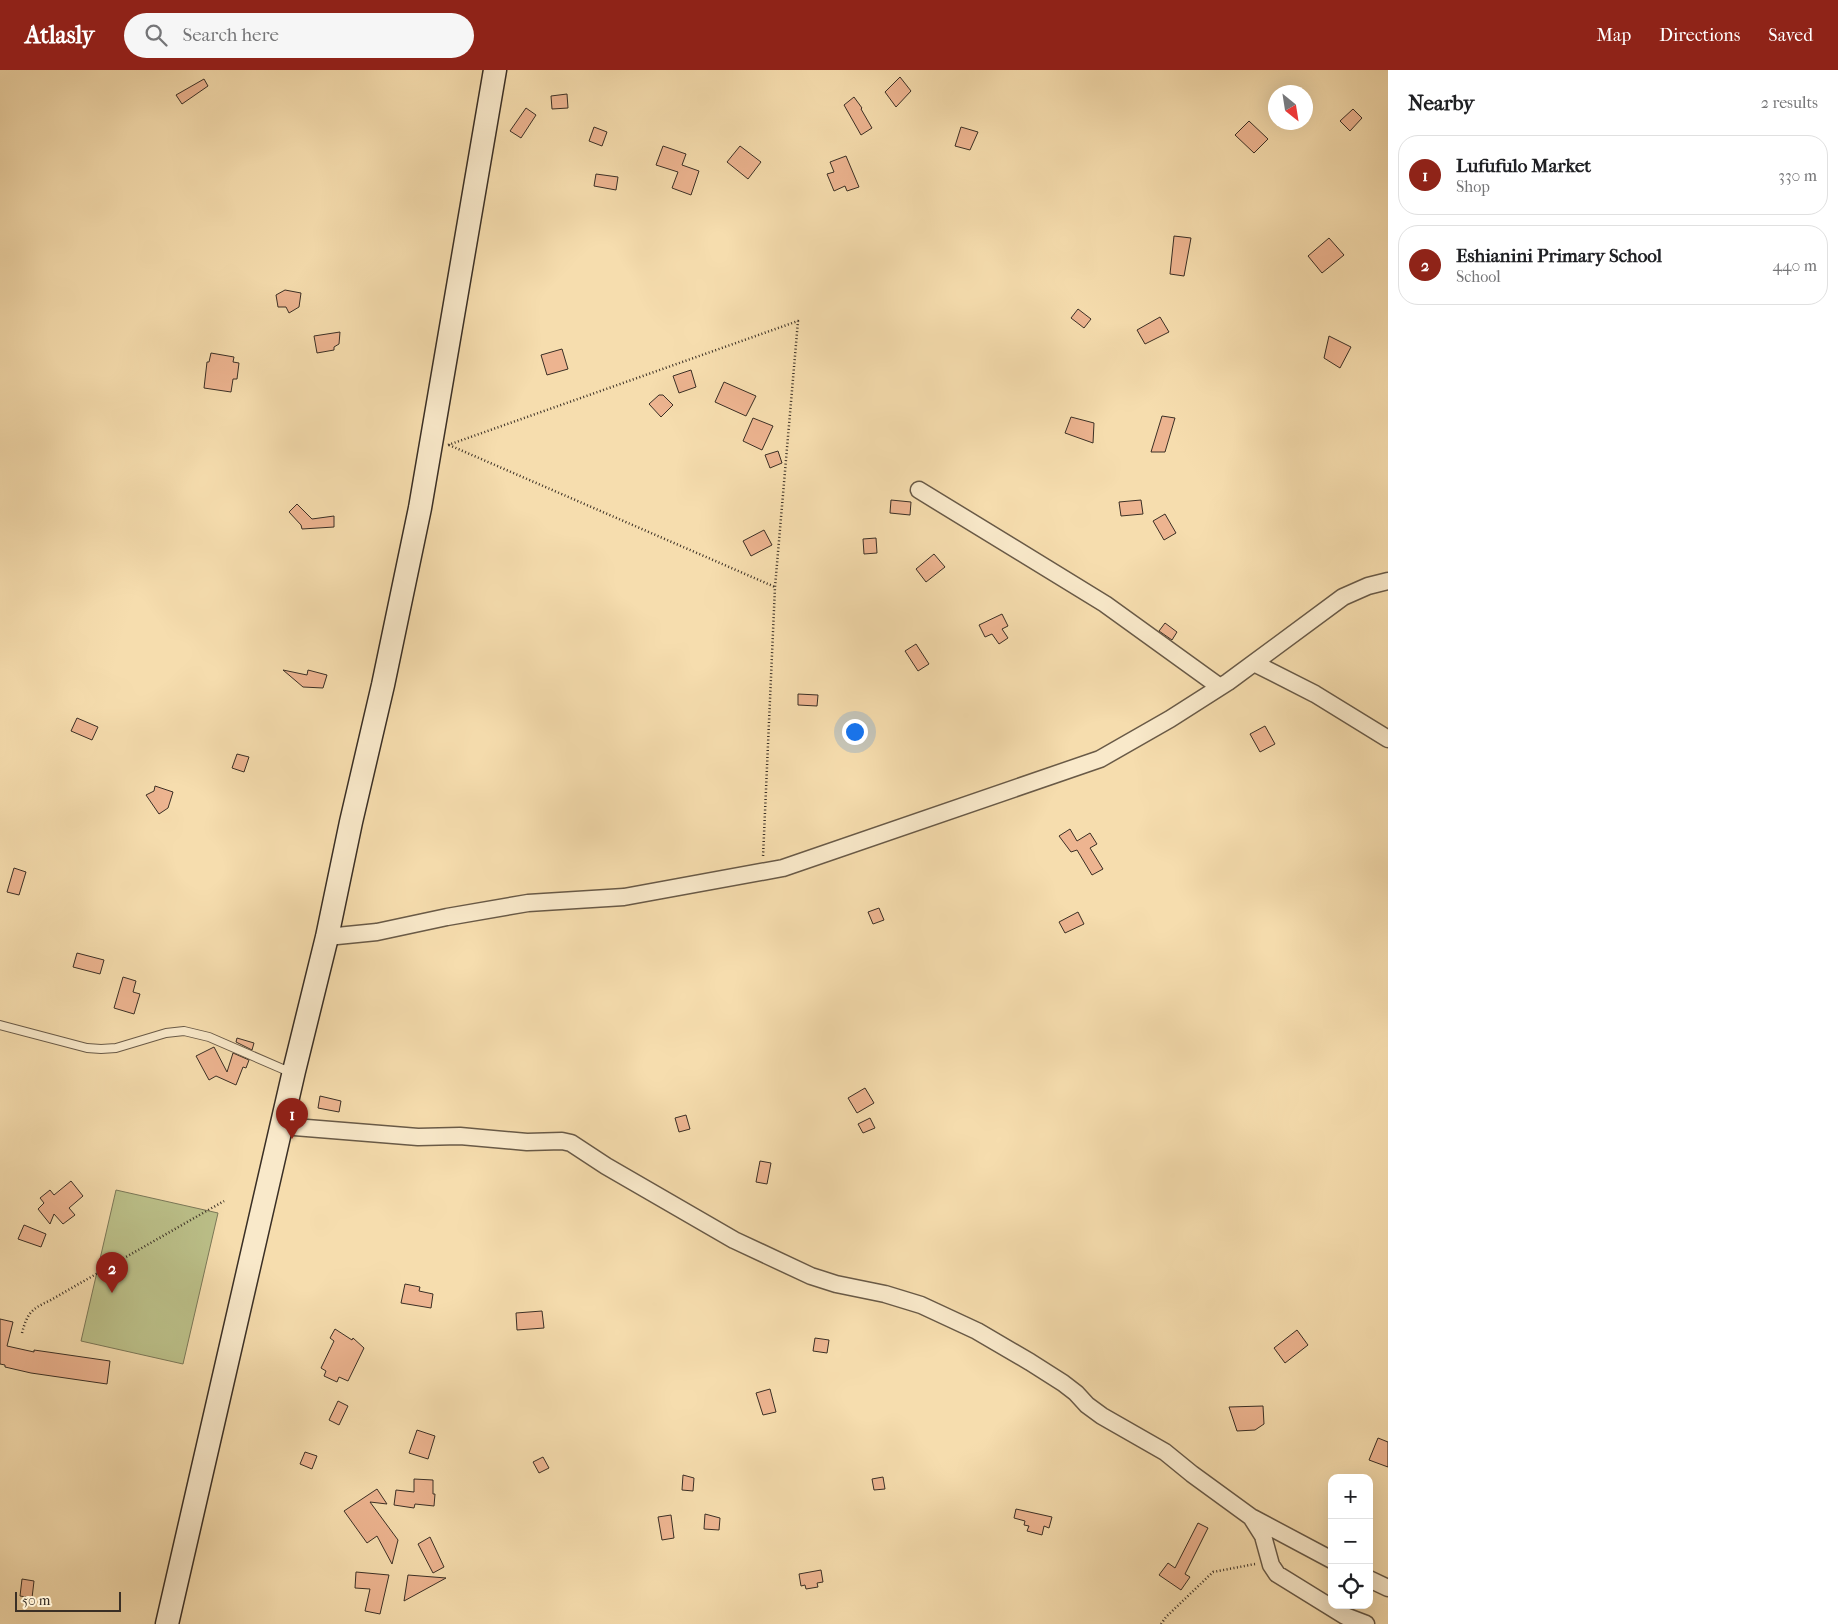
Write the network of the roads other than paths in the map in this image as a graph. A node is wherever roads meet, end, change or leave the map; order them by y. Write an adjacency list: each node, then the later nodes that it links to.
1 (495, 70): 7 (street)
2 (919, 490): 5 (street)
3 (1388, 581): 4 (street)
4 (1254, 663): 5 (street); 6 (street)
5 (1220, 687): 7 (street)
6 (1388, 739)
7 (327, 937): 9 (street)
8 (0, 1025): 9 (lane)
9 (294, 1074): 10 (street)
10 (282, 1126): 11 (street); 15 (street)
11 (1251, 1517): 12 (street); 16 (street)
12 (1328, 1558)
13 (1373, 1581): 14 (street)
14 (1388, 1588)
15 (167, 1624)
16 (1366, 1624)

